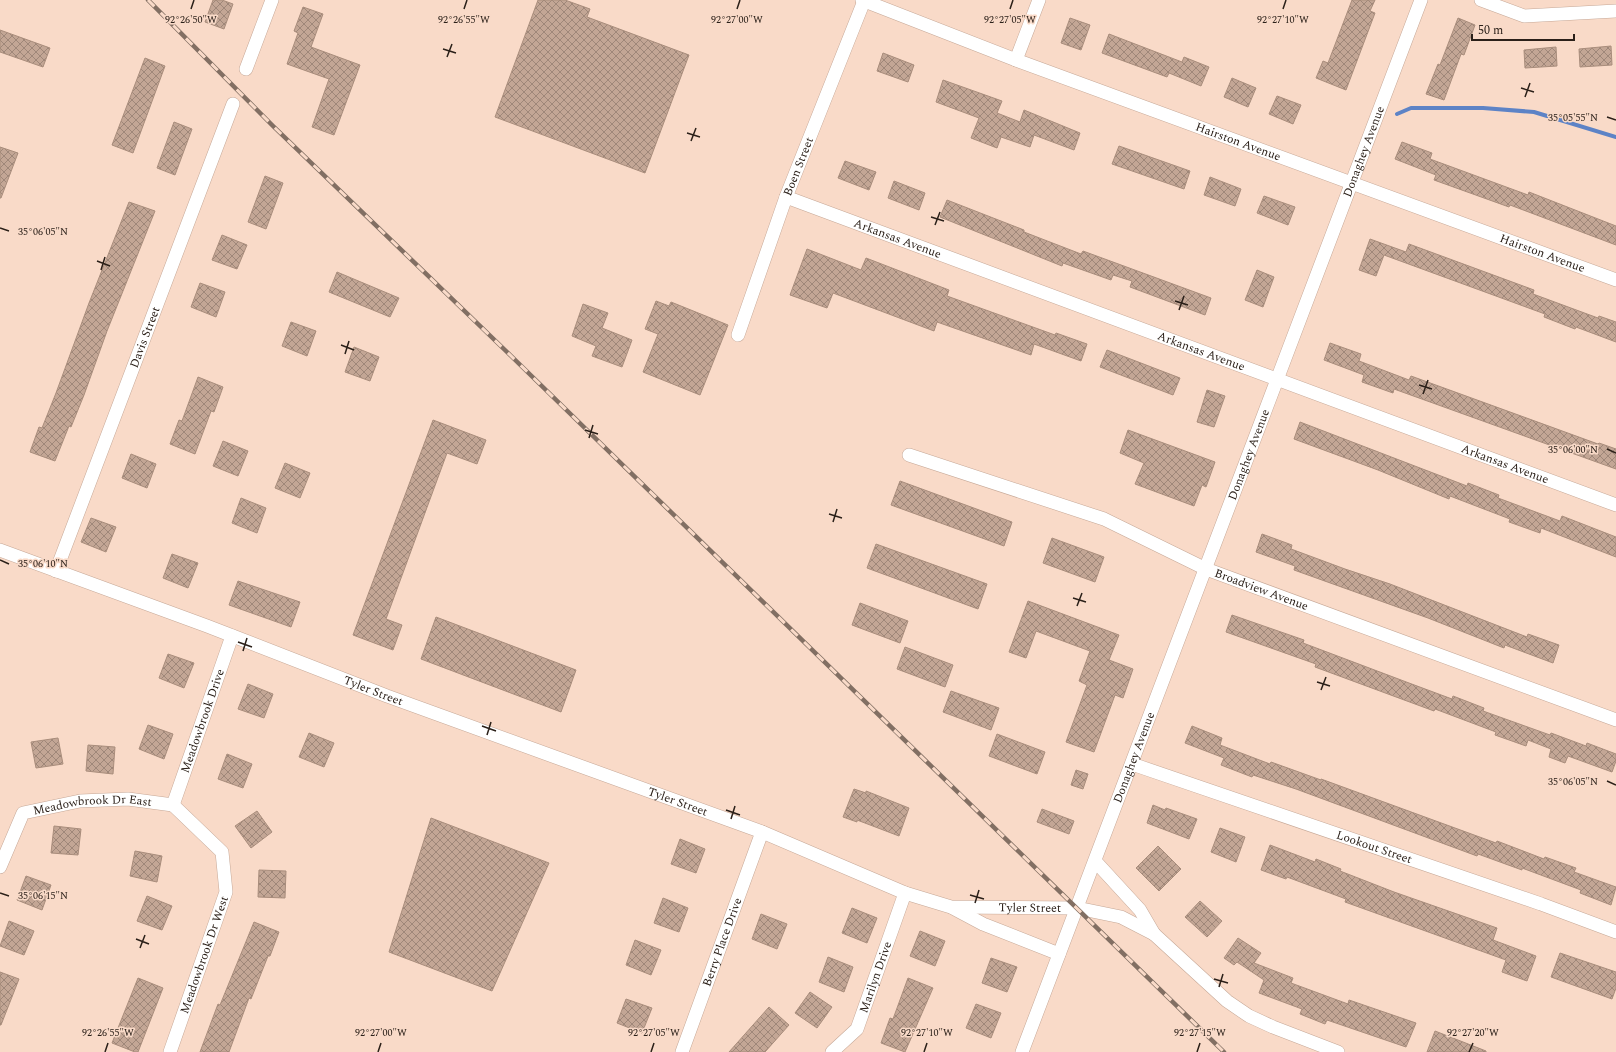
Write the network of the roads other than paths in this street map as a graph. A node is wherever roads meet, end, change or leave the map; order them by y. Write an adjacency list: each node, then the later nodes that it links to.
1 (272, 0): 8 (street)
2 (863, 0): 7 (street, Hairston Avenue); 11 (street, Boen Street)
3 (1039, 0): 7 (street)
4 (1421, 0): 10 (street, Donaghey Avenue)
5 (1481, 0): 6 (street)
6 (1616, 11)
7 (1016, 60): 10 (street, Hairston Avenue)
8 (246, 69)
9 (233, 104): 19 (street, Davis Street)
10 (1352, 183): 12 (street, Hairston Avenue); 14 (street, Donaghey Avenue)
11 (786, 197): 13 (street, Boen Street); 14 (street, Arkansas Avenue)
12 (1616, 280)
13 (738, 335)
14 (1277, 378): 16 (street, Arkansas Avenue); 18 (street, Donaghey Avenue)
15 (909, 455): 18 (street, Broadview Avenue)
16 (1616, 505)
17 (0, 550): 19 (street, Tyler Street)
18 (1206, 569): 21 (street, Broadview Avenue); 22 (street, Donaghey Avenue)
19 (56, 571): 20 (street, Tyler Street)
20 (232, 636): 23 (street, Meadowbrook Drive); 24 (street, Tyler Street)
21 (1616, 720)
22 (1132, 764): 25 (street, Donaghey Avenue); 30 (street, Lookout Street)
23 (173, 805): 26 (street, Meadowbrook Dr East); 33 (street, Meadowbrook Dr West)
24 (762, 832): 27 (street, Tyler Street); 34 (street, Berry Place Drive)
25 (1095, 861): 29 (street, Donaghey Avenue); 31 (street)
26 (0, 867)
27 (905, 893): 28 (street, Tyler Street); 35 (street, Marilyn Drive)
28 (951, 907): 29 (street, Tyler Street); 32 (street)
29 (1076, 908): 31 (street, Tyler Street); 32 (street, Donaghey Avenue)
30 (1616, 932)
31 (1154, 934): 37 (street, Tyler Street)
32 (1059, 954): 36 (street, Donaghey Avenue)
33 (170, 1052)
34 (682, 1052)
35 (832, 1052)
36 (1022, 1052)
37 (1338, 1052)

